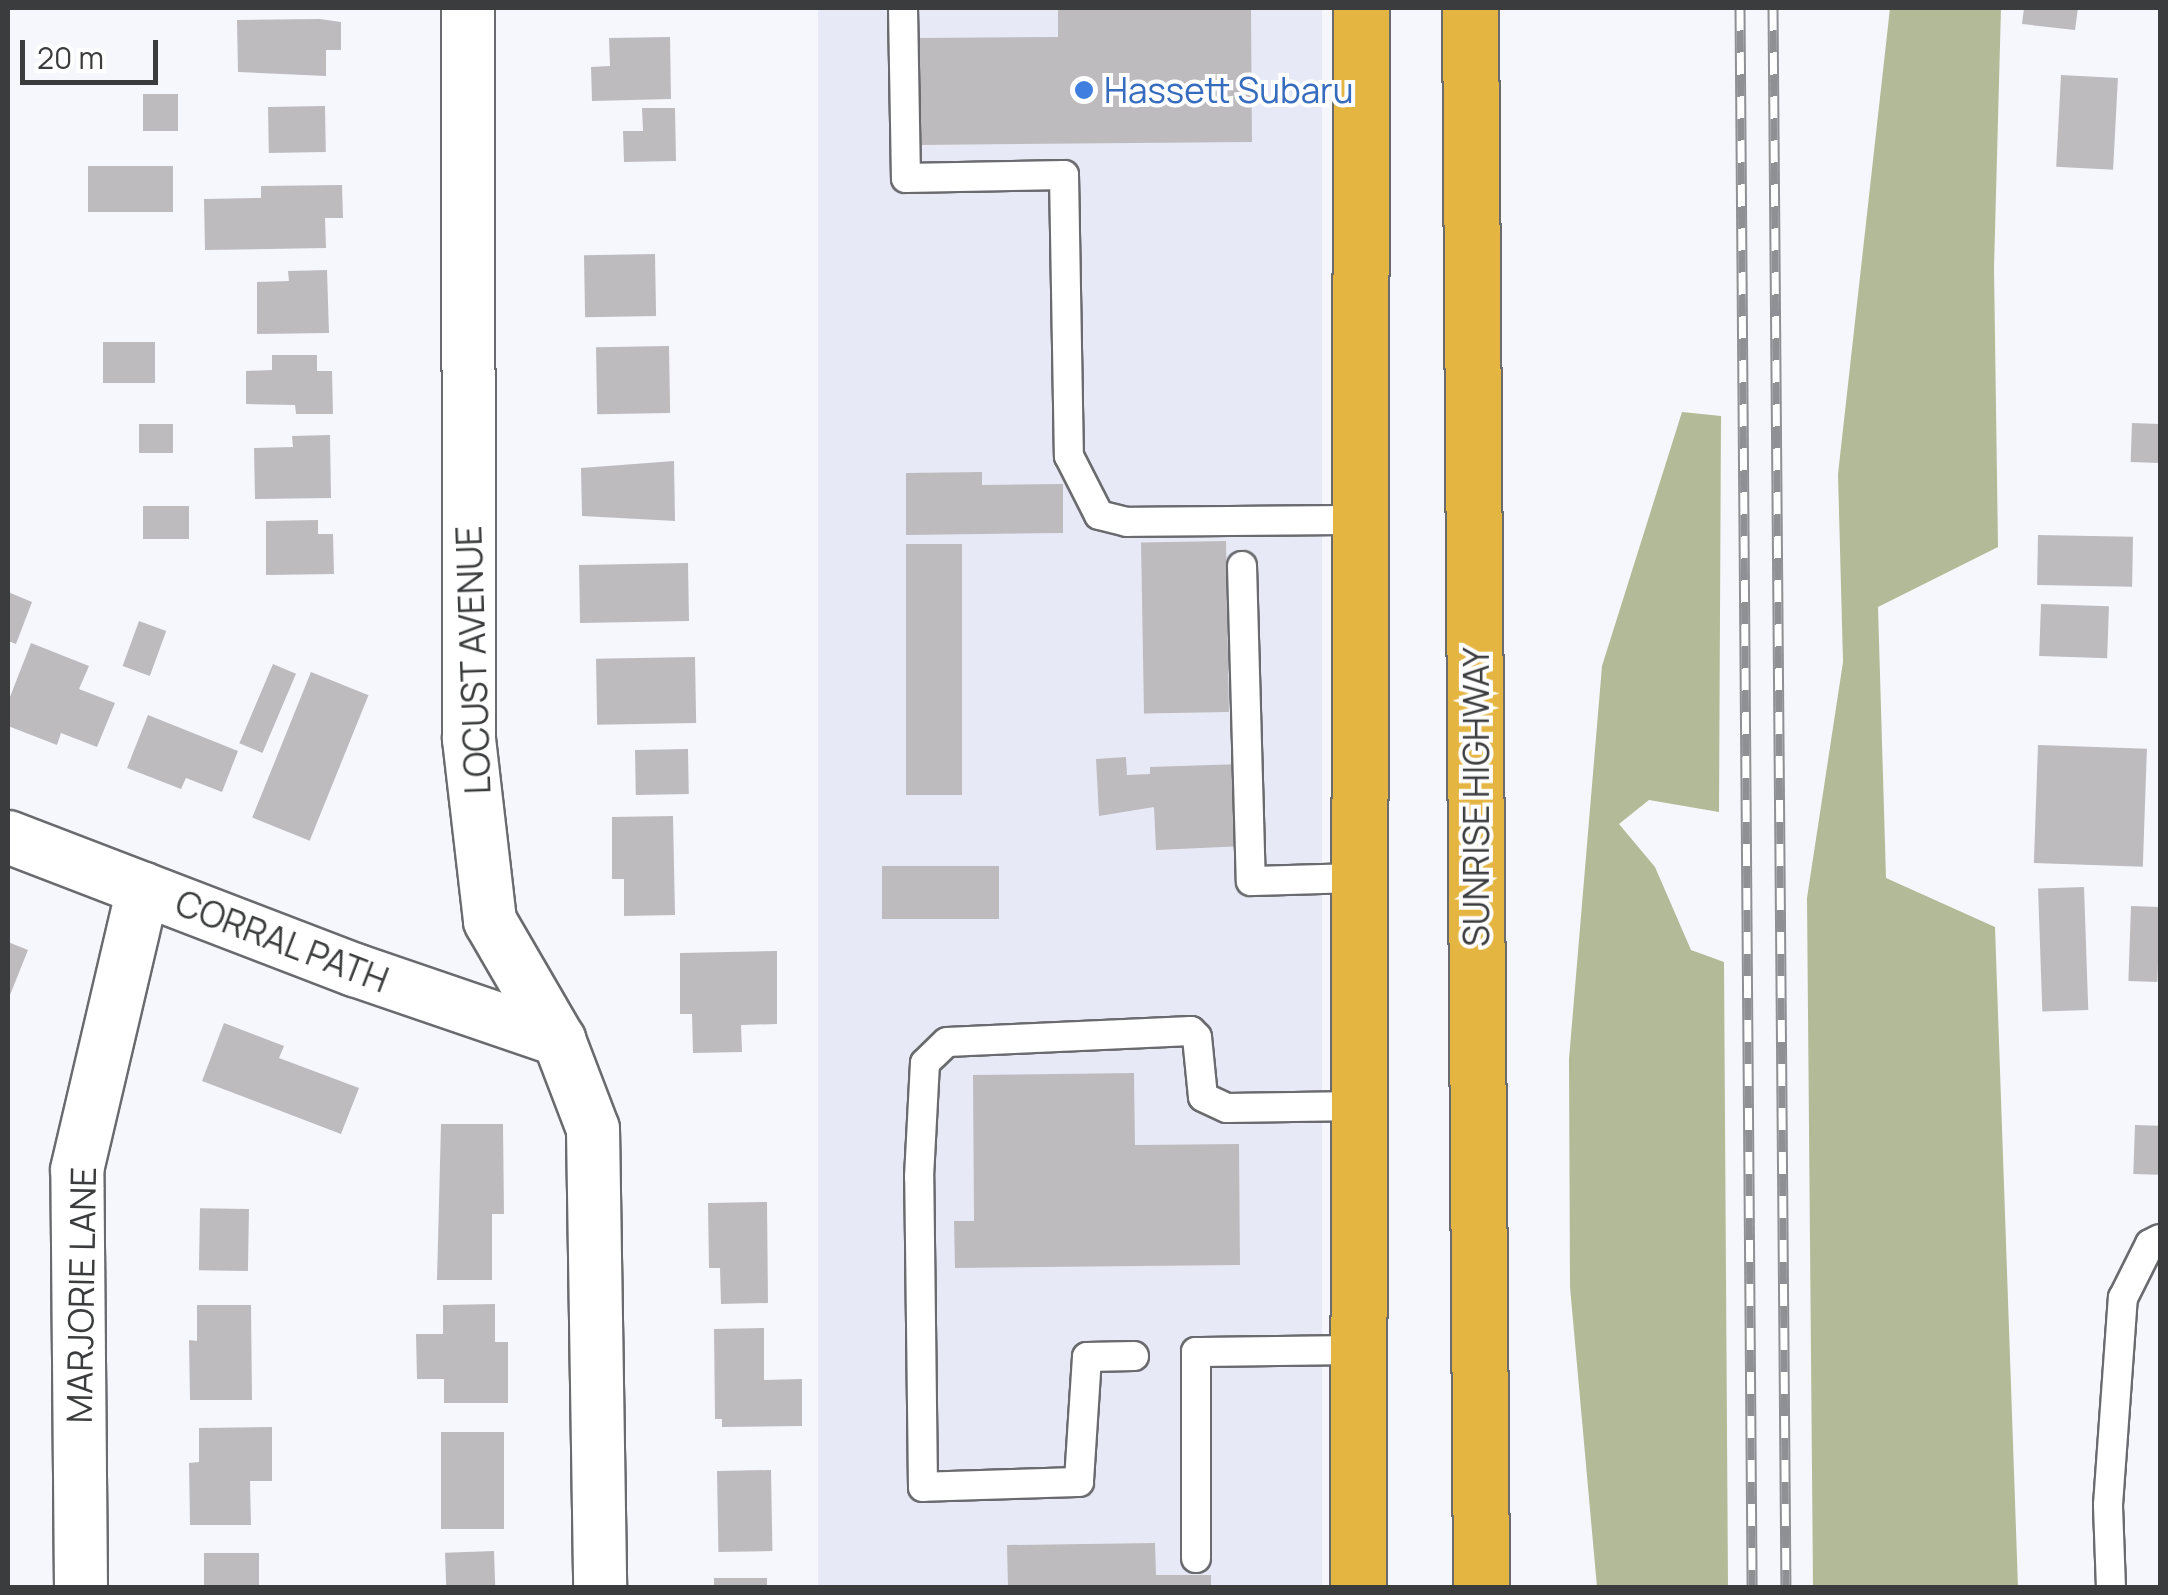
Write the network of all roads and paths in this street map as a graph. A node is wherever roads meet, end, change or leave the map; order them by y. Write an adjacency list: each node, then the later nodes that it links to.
1 (468, 8): 10 (street, LOCUST AVENUE)
2 (903, 8): 5 (lane)
3 (1361, 8): 5 (highway)
4 (1470, 8): 19 (highway, SUNRISE HIGHWAY)
5 (1360, 520): 8 (highway)
6 (1242, 566): 8 (lane)
7 (8, 837): 9 (street, CORRAL PATH)
8 (1359, 878): 11 (highway)
9 (142, 889): 10 (street, CORRAL PATH); 16 (street, MARJORIE LANE)
10 (559, 1040): 17 (street, LOCUST AVENUE)
11 (1359, 1106): 13 (highway); 14 (lane)
12 (2160, 1240): 20 (lane)
13 (1359, 1350): 15 (lane); 18 (highway)
14 (1134, 1356)
15 (1196, 1558)
16 (80, 1588)
17 (600, 1588)
18 (1358, 1588)
19 (1482, 1588)
20 (2111, 1588)

